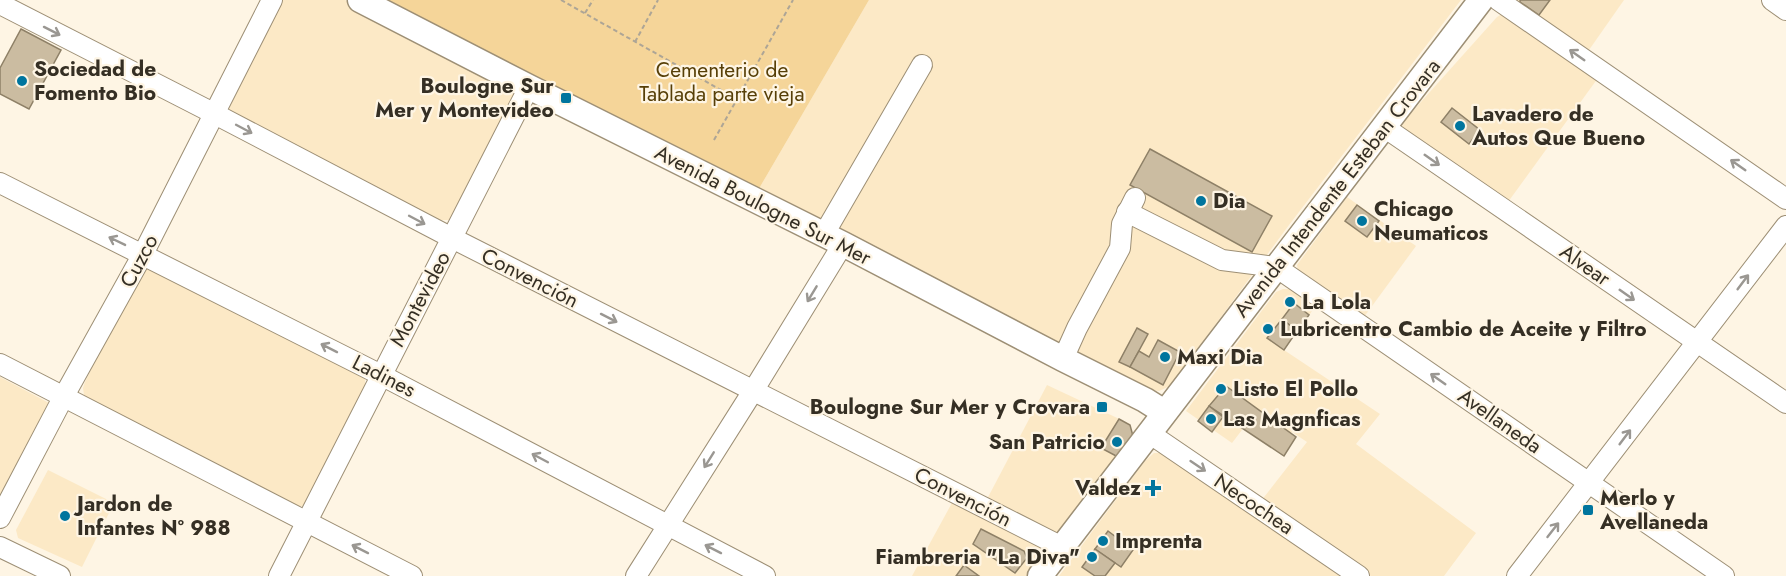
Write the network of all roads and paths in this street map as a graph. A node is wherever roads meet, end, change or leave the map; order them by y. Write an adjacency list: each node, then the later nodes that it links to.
1 (272, 0): 17 (street, Cuzco)
2 (360, 0): 15 (main road, Avenida Boulogne Sur Mer)
3 (561, 0): 12 (path)
4 (593, 0): 12 (path)
5 (658, 0): 13 (path)
6 (792, 0): 16 (path)
7 (1481, 0): 18 (main road, Avenida Intendente Esteban Crovara)
8 (1498, 0): 21 (street, one-way to 8)
9 (1772, 0): 11 (street)
10 (0, 4): 17 (street, Convención, one-way to 17)
11 (1786, 10)
12 (585, 13): 13 (path)
13 (635, 42): 16 (path)
14 (922, 65): 24 (street)
15 (529, 87): 23 (street, Montevideo); 24 (main road, Avenida Boulogne Sur Mer)
16 (737, 99): 19 (path)
17 (215, 114): 23 (street, Convención, one-way to 23); 25 (street, Cuzco)
18 (1383, 127): 26 (main road, Avenida Intendente Esteban Crovara); 27 (street, Alvear, one-way to 27)
19 (714, 140)
20 (0, 183): 25 (street, Ladines, one-way to 20)
21 (1786, 198)
22 (1786, 226): 27 (street, one-way to 22)
23 (452, 238): 30 (street, Montevideo); 31 (street, Convención, one-way to 31)
24 (833, 239): 28 (main road, Avenida Boulogne Sur Mer); 31 (street, one-way to 31)
25 (143, 254): 30 (street, Ladines, one-way to 25); 32 (street, Cuzco)
26 (1276, 267): 28 (street); 34 (main road, Avenida Intendente Esteban Crovara); 36 (street, Avellaneda, one-way to 26)
27 (1697, 343): 33 (street, Alvear); 36 (street, one-way to 27)
28 (1063, 359): 34 (main road, Avenida Boulogne Sur Mer)
29 (0, 364): 32 (street)
30 (381, 375): 38 (street, Montevideo); 39 (street, Ladines, one-way to 30)
31 (753, 391): 39 (street, one-way to 39); 41 (street, Convención)
32 (64, 396): 37 (street, Cuzco); 38 (street)
33 (1786, 403)
34 (1164, 412): 35 (main road, Avenida Intendente Esteban Crovara)
35 (1149, 433): 41 (main road, Avenida Intendente Esteban Crovara); 48 (street, Necochea, one-way to 48)
36 (1590, 483): 49 (street, one-way to 36); 50 (street, Avellaneda)
37 (0, 518)
38 (307, 522): 43 (street, Montevideo); 44 (street, one-way to 38)
39 (668, 525): 45 (street); 46 (street, Ladines, one-way to 39)
40 (0, 547): 42 (street)
41 (1062, 547): 47 (main road, Avenida Intendente Esteban Crovara)
42 (60, 576)
43 (279, 576)
44 (412, 576)
45 (636, 576)
46 (765, 576)
47 (1040, 576)
48 (1359, 576)
49 (1517, 576)
50 (1724, 576)

